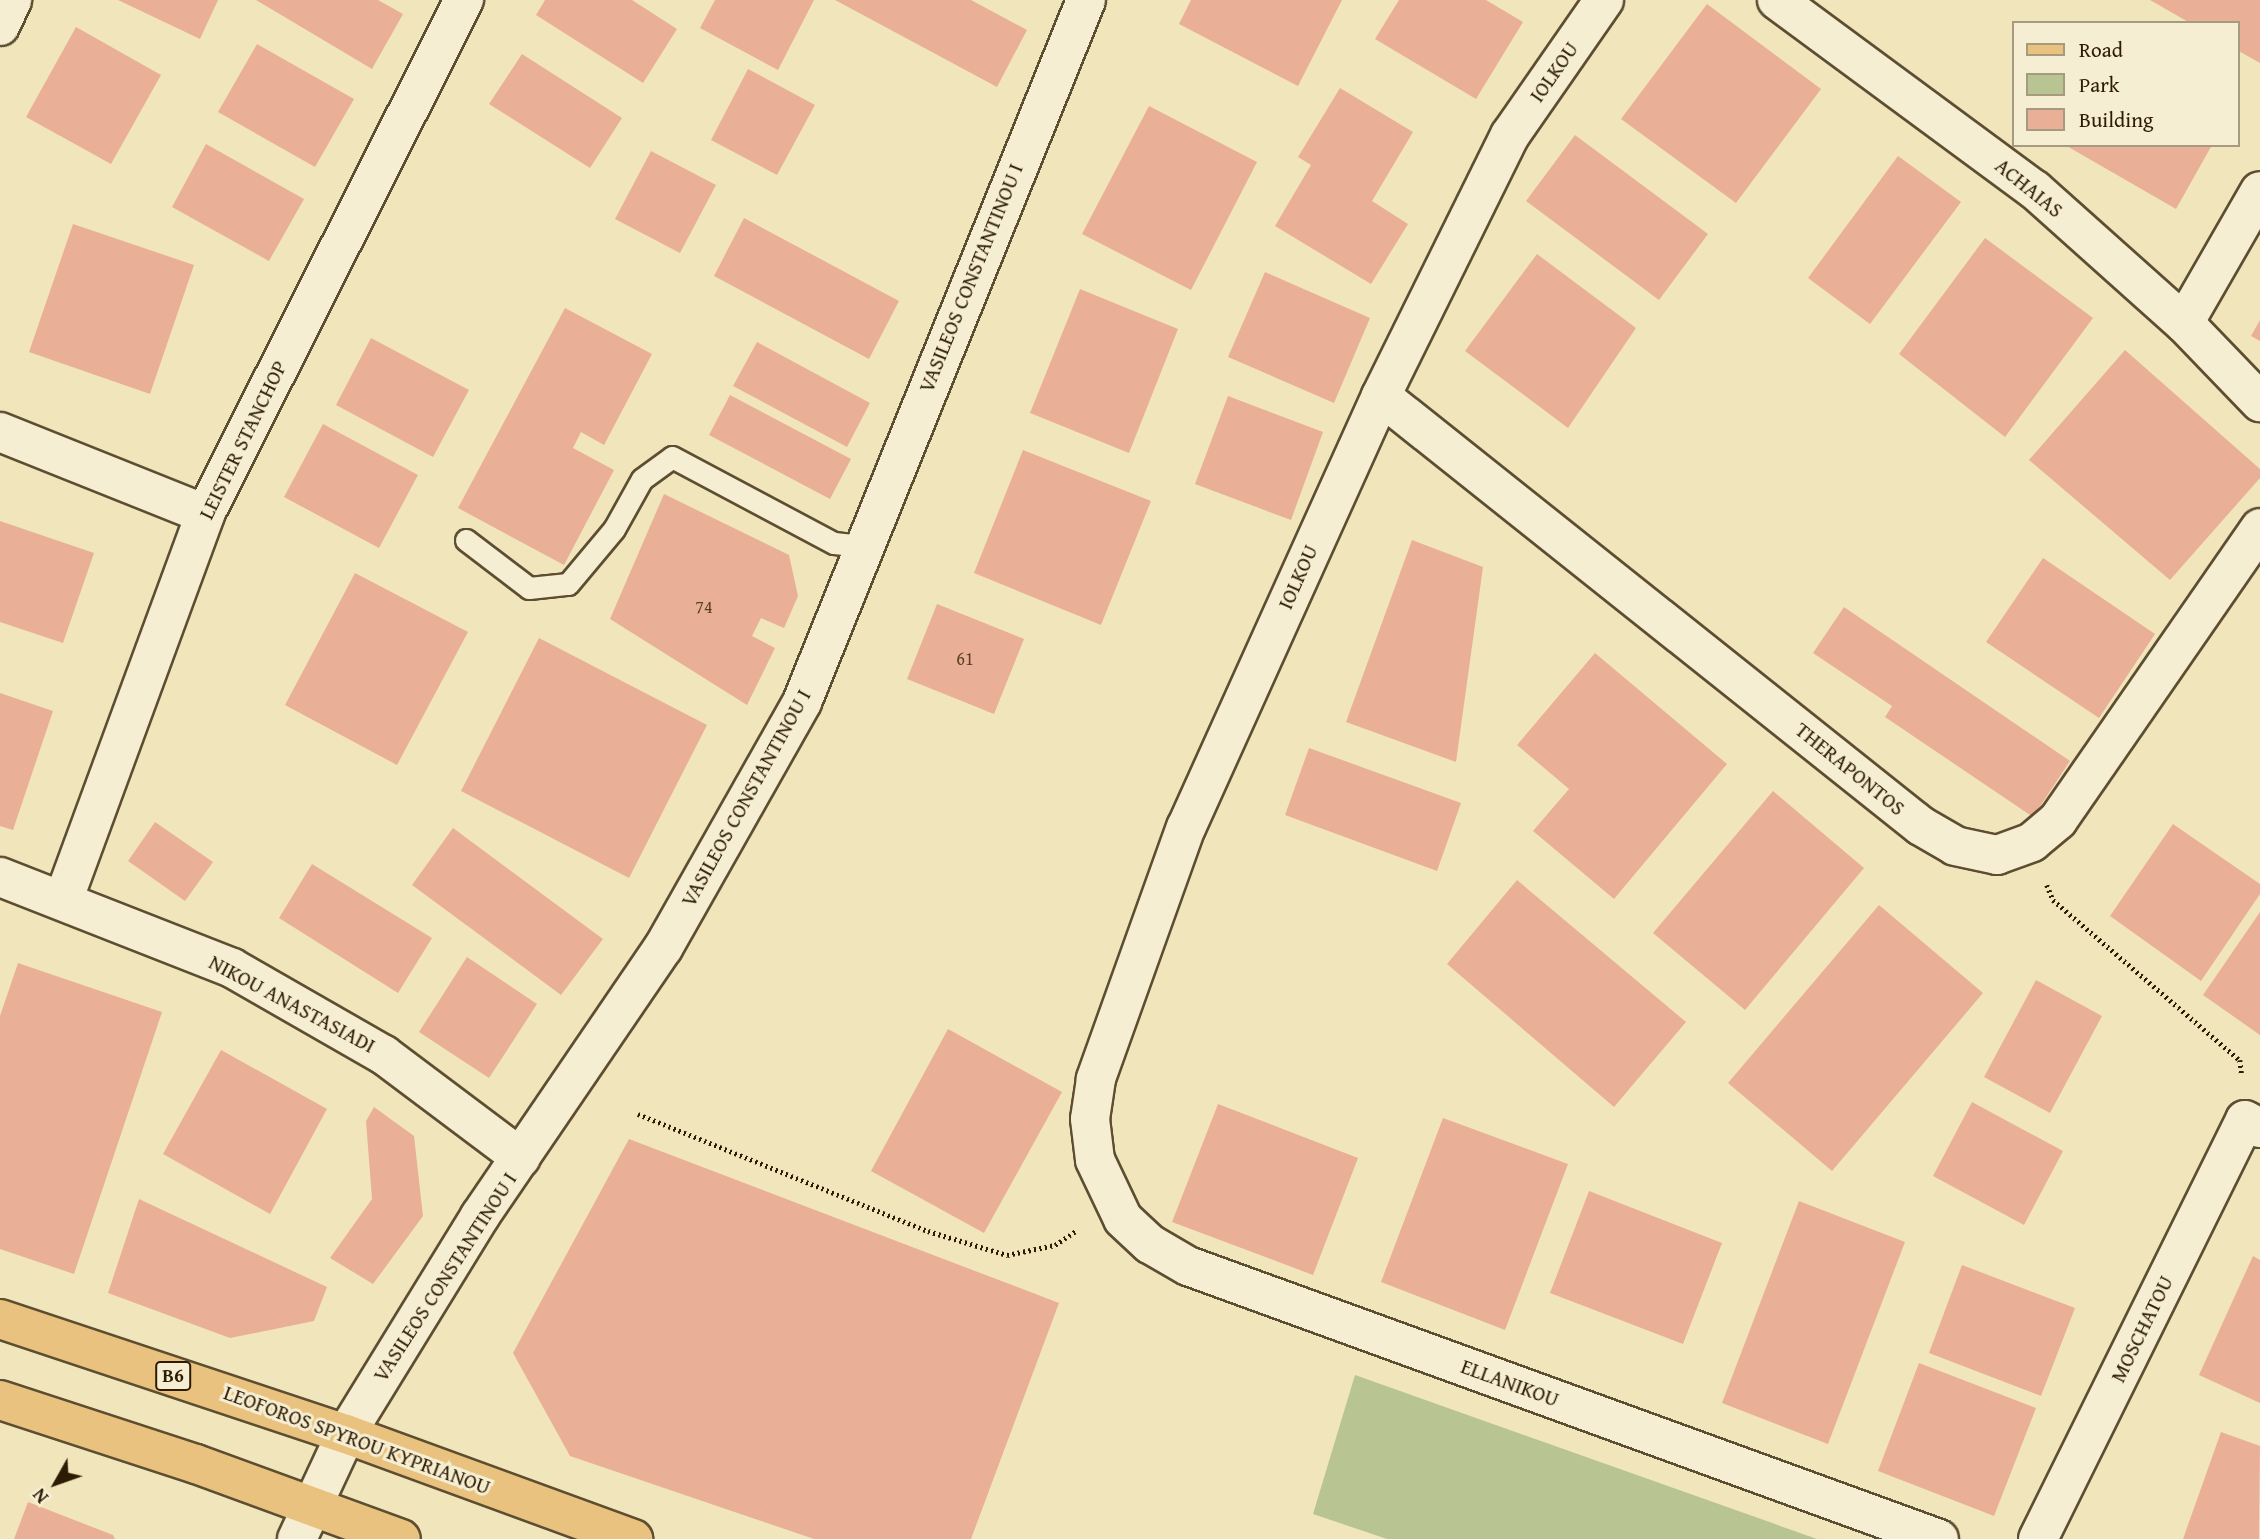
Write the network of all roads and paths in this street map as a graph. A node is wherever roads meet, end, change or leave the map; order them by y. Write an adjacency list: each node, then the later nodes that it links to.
1 (12, 0): 6 (street)
2 (464, 0): 12 (street, LEISTER STANCHOP)
3 (1086, 0): 15 (street, VASILEOS CONSTANTINOU I)
4 (1604, 0): 9 (street, IOLKOU)
5 (1777, 0): 8 (street, ACHAIAS)
6 (0, 26)
7 (2260, 191): 8 (street)
8 (2185, 323): 10 (street, ACHAIAS)
9 (1381, 396): 16 (street, THERAPONTOS); 22 (street, IOLKOU)
10 (2260, 402)
11 (0, 432): 12 (street)
12 (205, 514): 18 (street, LEISTER STANCHOP)
13 (2260, 528): 16 (street, THERAPONTOS)
14 (466, 540): 15 (lane)
15 (864, 546): 21 (street, VASILEOS CONSTANTINOU I)
16 (2032, 842): 20 (path)
17 (0, 877): 18 (street, NIKOU ANASTASIADI)
18 (64, 898): 21 (street, NIKOU ANASTASIADI)
19 (638, 1114): 22 (path)
20 (2253, 1124): 30 (street, MOSCHATOU)
21 (521, 1158): 25 (street, VASILEOS CONSTANTINOU I)
22 (1110, 1197): 29 (street, ELLANIKOU)
23 (0, 1319): 25 (main road, LEOFOROS SPYROU KYPRIANOU / B6)
24 (0, 1400): 26 (main road)
25 (346, 1434): 26 (street, VASILEOS CONSTANTINOU I); 28 (main road, LEOFOROS SPYROU KYPRIANOU / B6)
26 (305, 1524): 27 (main road)
27 (401, 1539)
28 (633, 1539)
29 (1939, 1539)
30 (2038, 1539)

